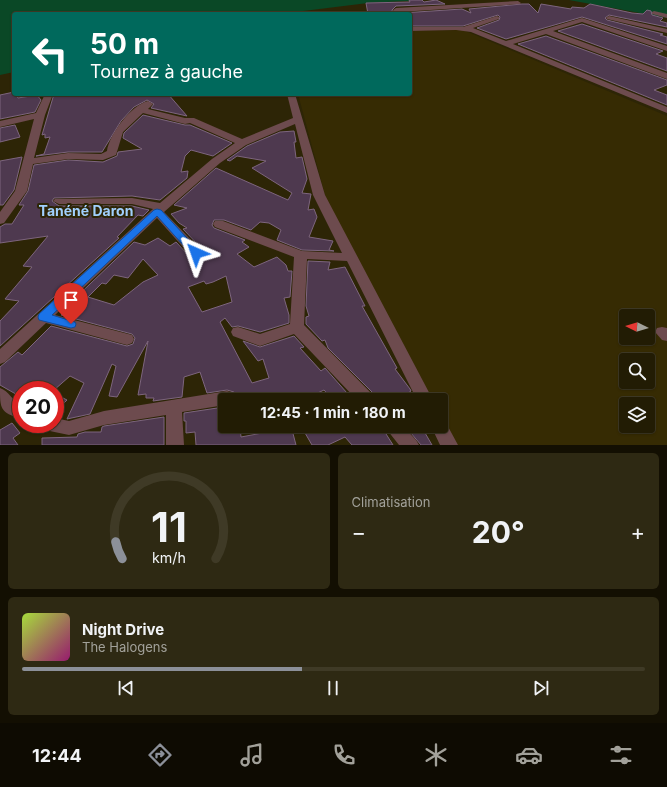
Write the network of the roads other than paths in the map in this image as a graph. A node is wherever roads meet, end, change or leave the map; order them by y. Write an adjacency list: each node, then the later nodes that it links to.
1 (518, 4): 2 (street)
2 (397, 12)
3 (654, 13): 4 (street)
4 (667, 16)
5 (497, 18): 7 (street)
6 (609, 18): 10 (street)
7 (466, 28): 8 (street); 11 (street)
8 (412, 29)
9 (545, 31): 11 (street); 12 (street); 13 (street)
10 (667, 31)
11 (505, 44): 16 (street)
12 (667, 49)
13 (667, 76)
14 (48, 96): 17 (street)
15 (291, 96): 18 (street)
16 (667, 110)
17 (40, 115): 19 (street); 21 (street)
18 (297, 120): 20 (street); 28 (street)
19 (0, 124)
20 (242, 143): 21 (street); 23 (street)
21 (28, 162): 24 (street)
22 (59, 201): 23 (street)
23 (160, 209): 26 (street); 29 (street)
24 (0, 220)
25 (219, 224): 27 (street)
26 (196, 253)
27 (301, 255): 28 (street); 30 (street)
28 (351, 256): 35 (street)
29 (43, 317): 32 (street); 33 (street)
30 (297, 328): 31 (street); 34 (street)
31 (238, 332)
32 (127, 339)
33 (0, 358)
34 (360, 393)
35 (421, 393)
36 (0, 395): 39 (street)
37 (218, 400): 38 (street)
38 (174, 407): 40 (street); 43 (street)
39 (12, 408)
40 (64, 427)
41 (399, 433): 44 (street)
42 (443, 433): 45 (street)
43 (175, 445)
44 (410, 445)
45 (449, 445)

